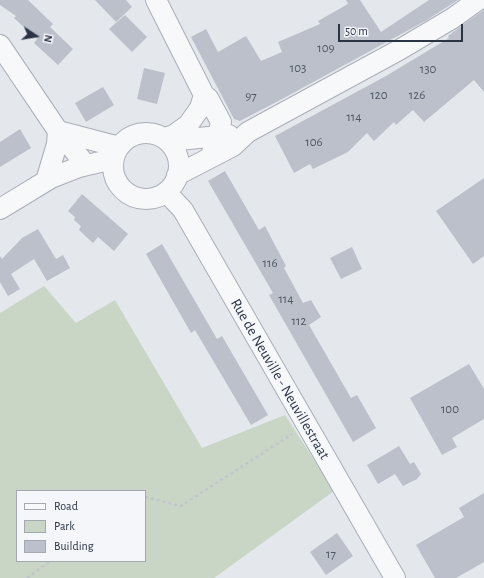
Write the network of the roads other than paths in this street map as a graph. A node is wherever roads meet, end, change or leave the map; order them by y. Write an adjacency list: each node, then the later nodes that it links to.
1 (156, 0): 4 (street)
2 (478, 0): 6 (street)
3 (0, 45): 5 (street)
4 (204, 95): 7 (street); 8 (street)
5 (58, 130): 9 (street); 11 (street); 13 (street)
6 (248, 132): 7 (street); 10 (street)
7 (218, 137): 8 (street); 10 (street)
8 (166, 140): 9 (street); 12 (street)
9 (116, 153): 11 (street); 14 (street)
10 (210, 158): 12 (street)
11 (86, 165): 13 (street)
12 (177, 175): 14 (street)
13 (46, 181): 15 (street)
14 (166, 192): 16 (street, Rue de Neuville - Neuvillestraat)
15 (0, 209)
16 (388, 575)

